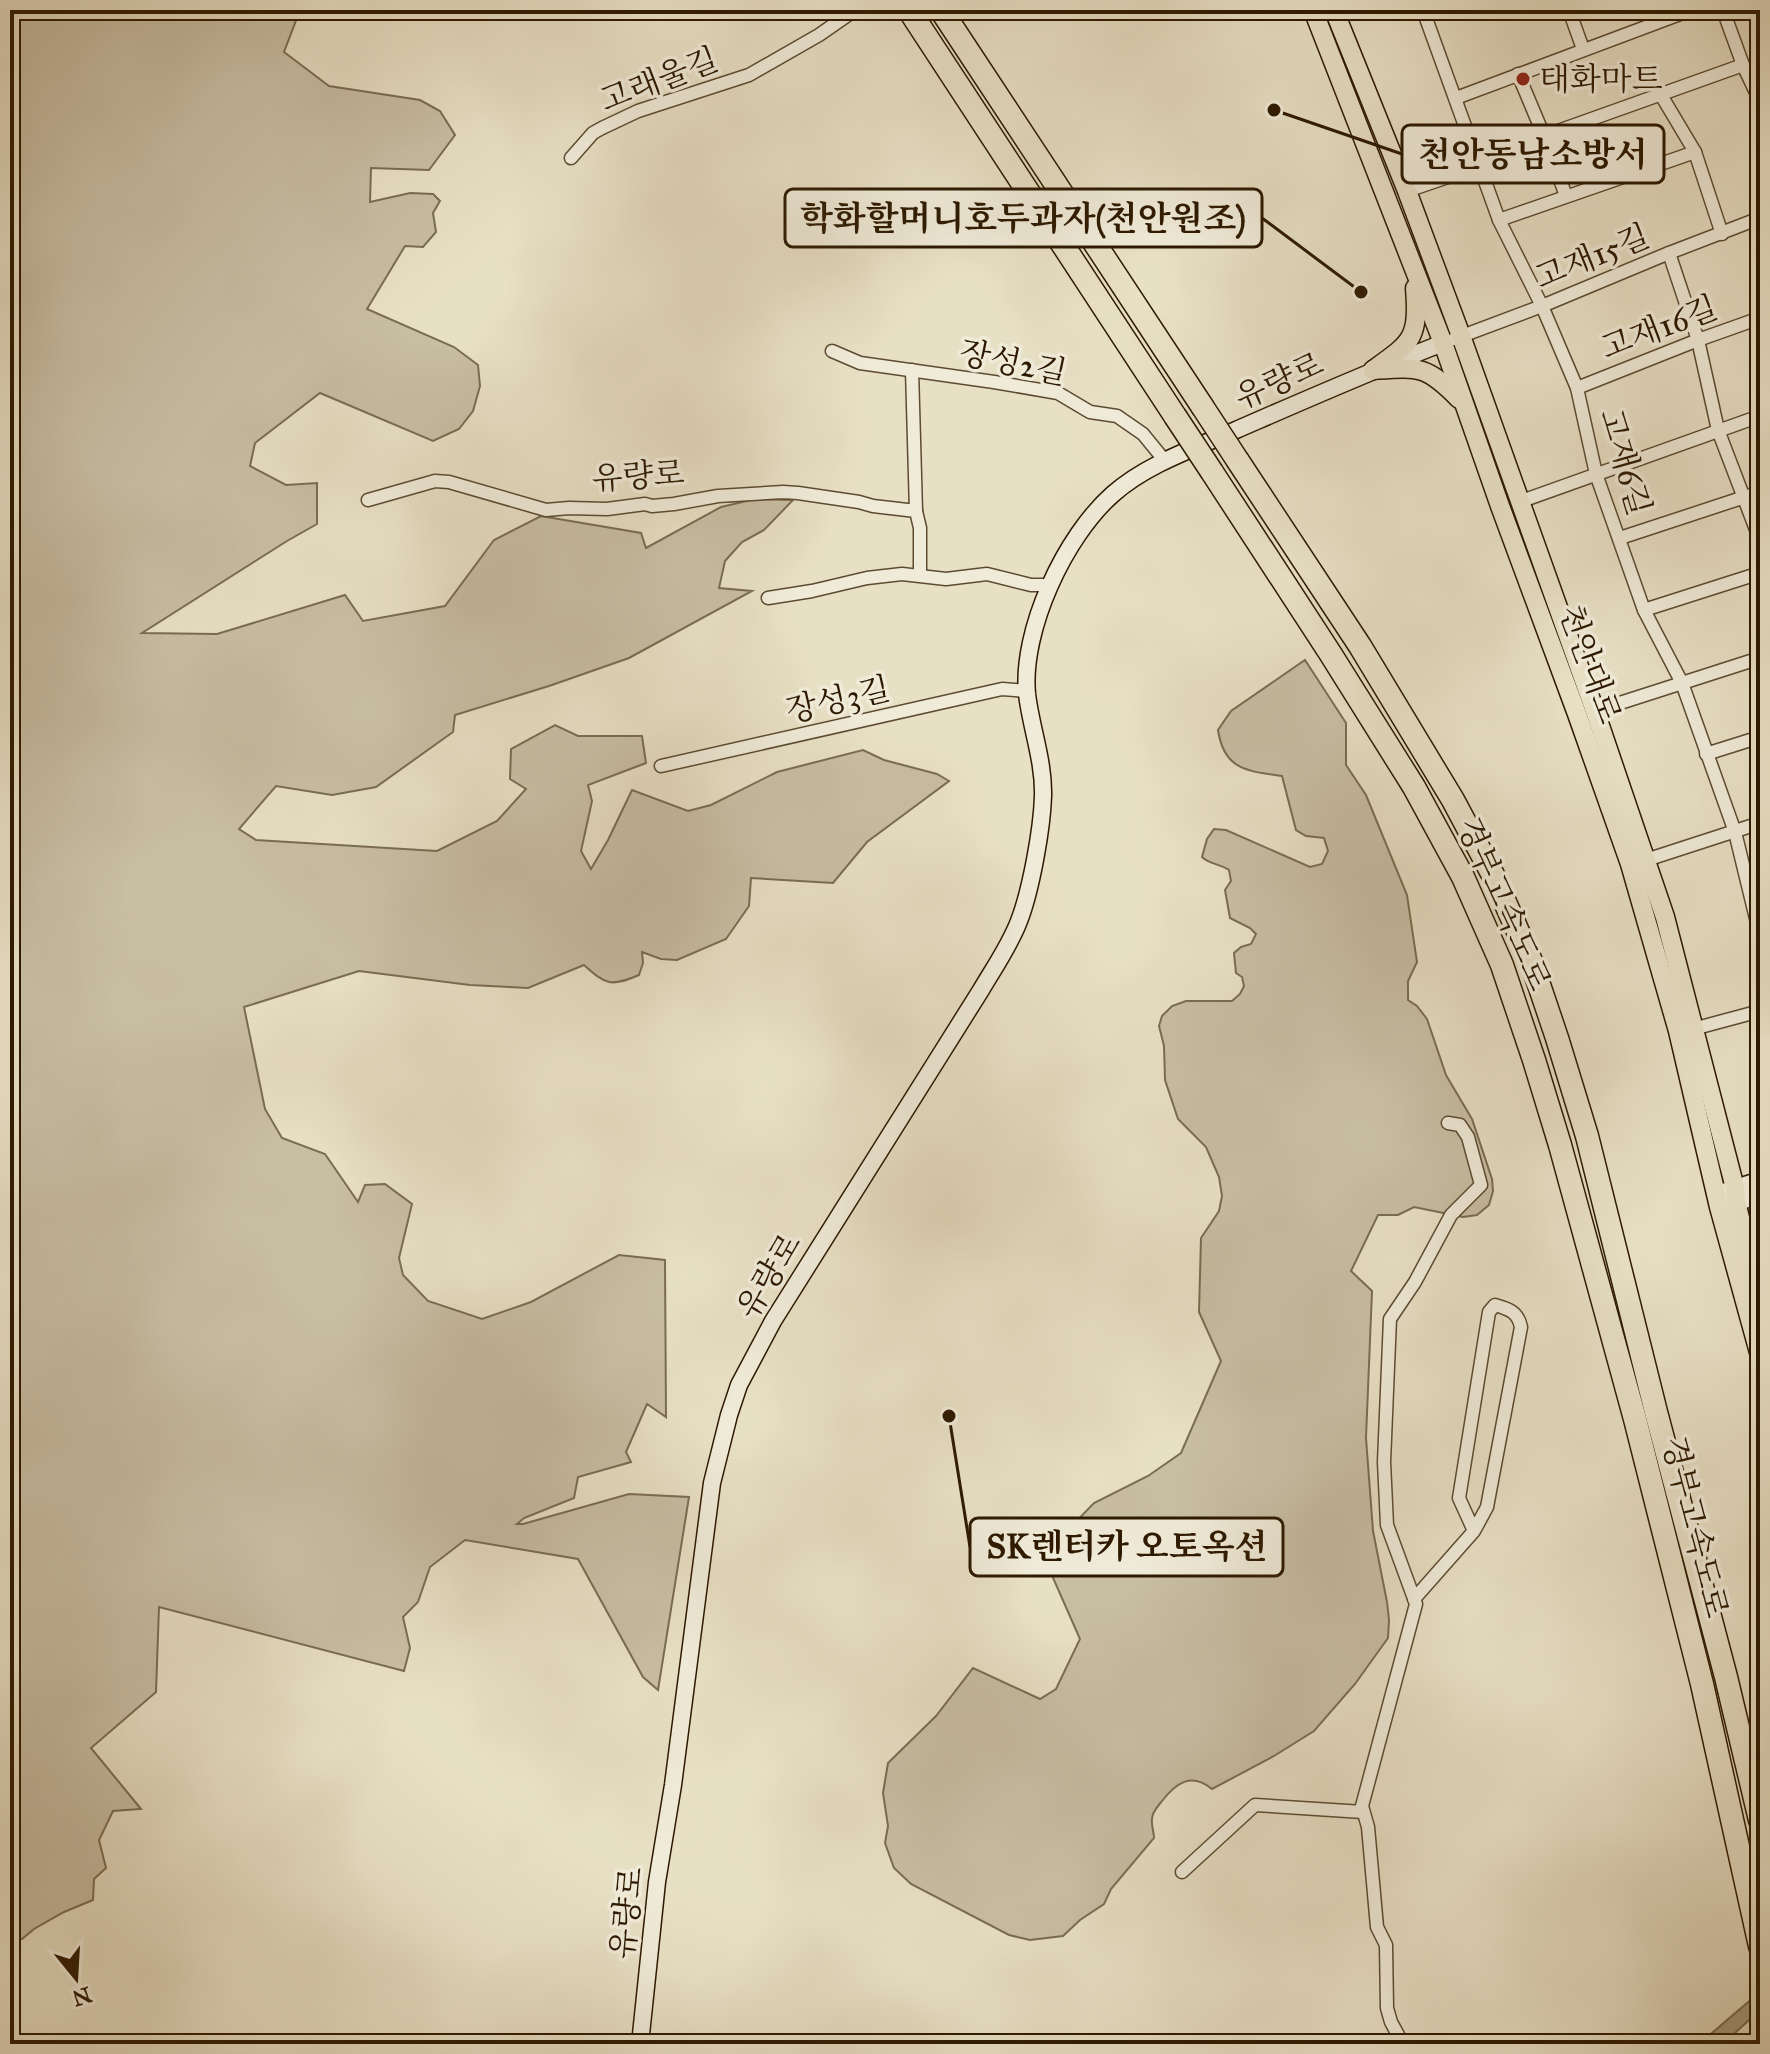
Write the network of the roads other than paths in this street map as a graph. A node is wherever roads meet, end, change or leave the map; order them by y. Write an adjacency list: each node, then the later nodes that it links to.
1 (855, 10): 18 (street, 고래울길)
2 (909, 10): 77 (highway, 경부고속도로, bridge)
3 (941, 10): 75 (highway, 경부고속도로, bridge)
4 (1313, 10): 26 (main road, 천안대로)
5 (1334, 10): 20 (main road, 천안대로)
6 (1423, 10): 14 (street, 고재6길)
7 (1569, 10): 10 (street)
8 (1691, 10): 10 (street)
9 (1723, 10): 11 (street)
10 (1583, 49): 12 (street)
11 (1743, 65): 13 (street); 15 (street)
12 (1518, 74): 14 (street); 16 (street)
13 (1661, 95): 16 (street); 17 (street)
14 (1456, 98): 19 (street, 고재6길)
15 (1760, 101)
16 (1544, 136): 21 (street)
17 (1695, 152): 21 (street); 24 (street)
18 (571, 158)
19 (1480, 166): 20 (street); 23 (street, 고재6길)
20 (1407, 191): 29 (main road, 천안대로)
21 (1566, 196): 23 (street)
22 (1760, 218): 24 (street, 고재15길)
23 (1499, 220): 27 (street, 고재6길)
24 (1722, 234): 25 (street, 고재15길)
25 (1669, 253): 27 (street, 고재15길); 30 (street)
26 (1413, 267): 29 (main road, 천안대로); 33 (main road)
27 (1542, 306): 29 (street, 고재15길); 34 (street, 고재6길)
28 (1760, 318): 30 (street, 고재16길)
29 (1452, 340): 33 (street, 유량로); 35 (main road, 천안대로); 43 (main road, 천안대로)
30 (1698, 340): 34 (street, 고재16길); 37 (street)
31 (832, 351): 32 (street, 장성2길)
32 (912, 370): 38 (street, 장성2길); 44 (street)
33 (1373, 370): 35 (main road); 38 (street, 유량로)
34 (1577, 388): 39 (street, 고재6길)
35 (1463, 403): 69 (main road, 천안대로)
36 (1760, 416): 37 (street)
37 (1718, 430): 39 (street); 41 (street)
38 (1165, 461): 49 (street, 유량로)
39 (1596, 474): 43 (street); 45 (street, 고재6길)
40 (1760, 492): 41 (street)
41 (1743, 498): 45 (street); 46 (street)
42 (368, 500): 44 (street, 유량로)
43 (1519, 502): 55 (main road, 천안대로)
44 (916, 511): 48 (street)
45 (1620, 538): 51 (street, 고재6길)
46 (1760, 540)
47 (1760, 573): 51 (street)
48 (920, 575): 49 (street); 50 (street)
49 (1050, 585): 54 (street, 유량로)
50 (768, 598)
51 (1644, 610): 53 (street, 고재6길)
52 (1760, 658): 53 (street)
53 (1682, 683): 55 (street); 57 (street, 고재6길)
54 (1027, 691): 58 (street, 장성3길); 78 (street, 유량로)
55 (1595, 711): 61 (main road, 천안대로)
56 (1760, 737): 57 (street)
57 (1706, 754): 60 (street, 고재6길)
58 (661, 766)
59 (1760, 823): 60 (street)
60 (1735, 832): 61 (street); 62 (street, 고재6길)
61 (1646, 860): 65 (main road, 천안대로)
62 (1758, 916): 63 (street, 고재6길)
63 (1760, 935)
64 (1760, 1011): 65 (street)
65 (1693, 1029): 69 (main road, 천안대로)
66 (1448, 1123): 73 (street)
67 (1760, 1180): 69 (street)
68 (1760, 1195): 69 (street)
69 (1727, 1198): 70 (main road, 천안대로); 71 (main road, 천안대로)
70 (1760, 1298)
71 (1760, 1356)
72 (1474, 1531): 72 (street); 73 (street)
73 (1414, 1599): 74 (street)
74 (1363, 1812): 76 (street); 79 (street)
75 (1760, 1820)
76 (1182, 1872)
77 (1759, 1942)
78 (640, 2044)
79 (1403, 2044)

